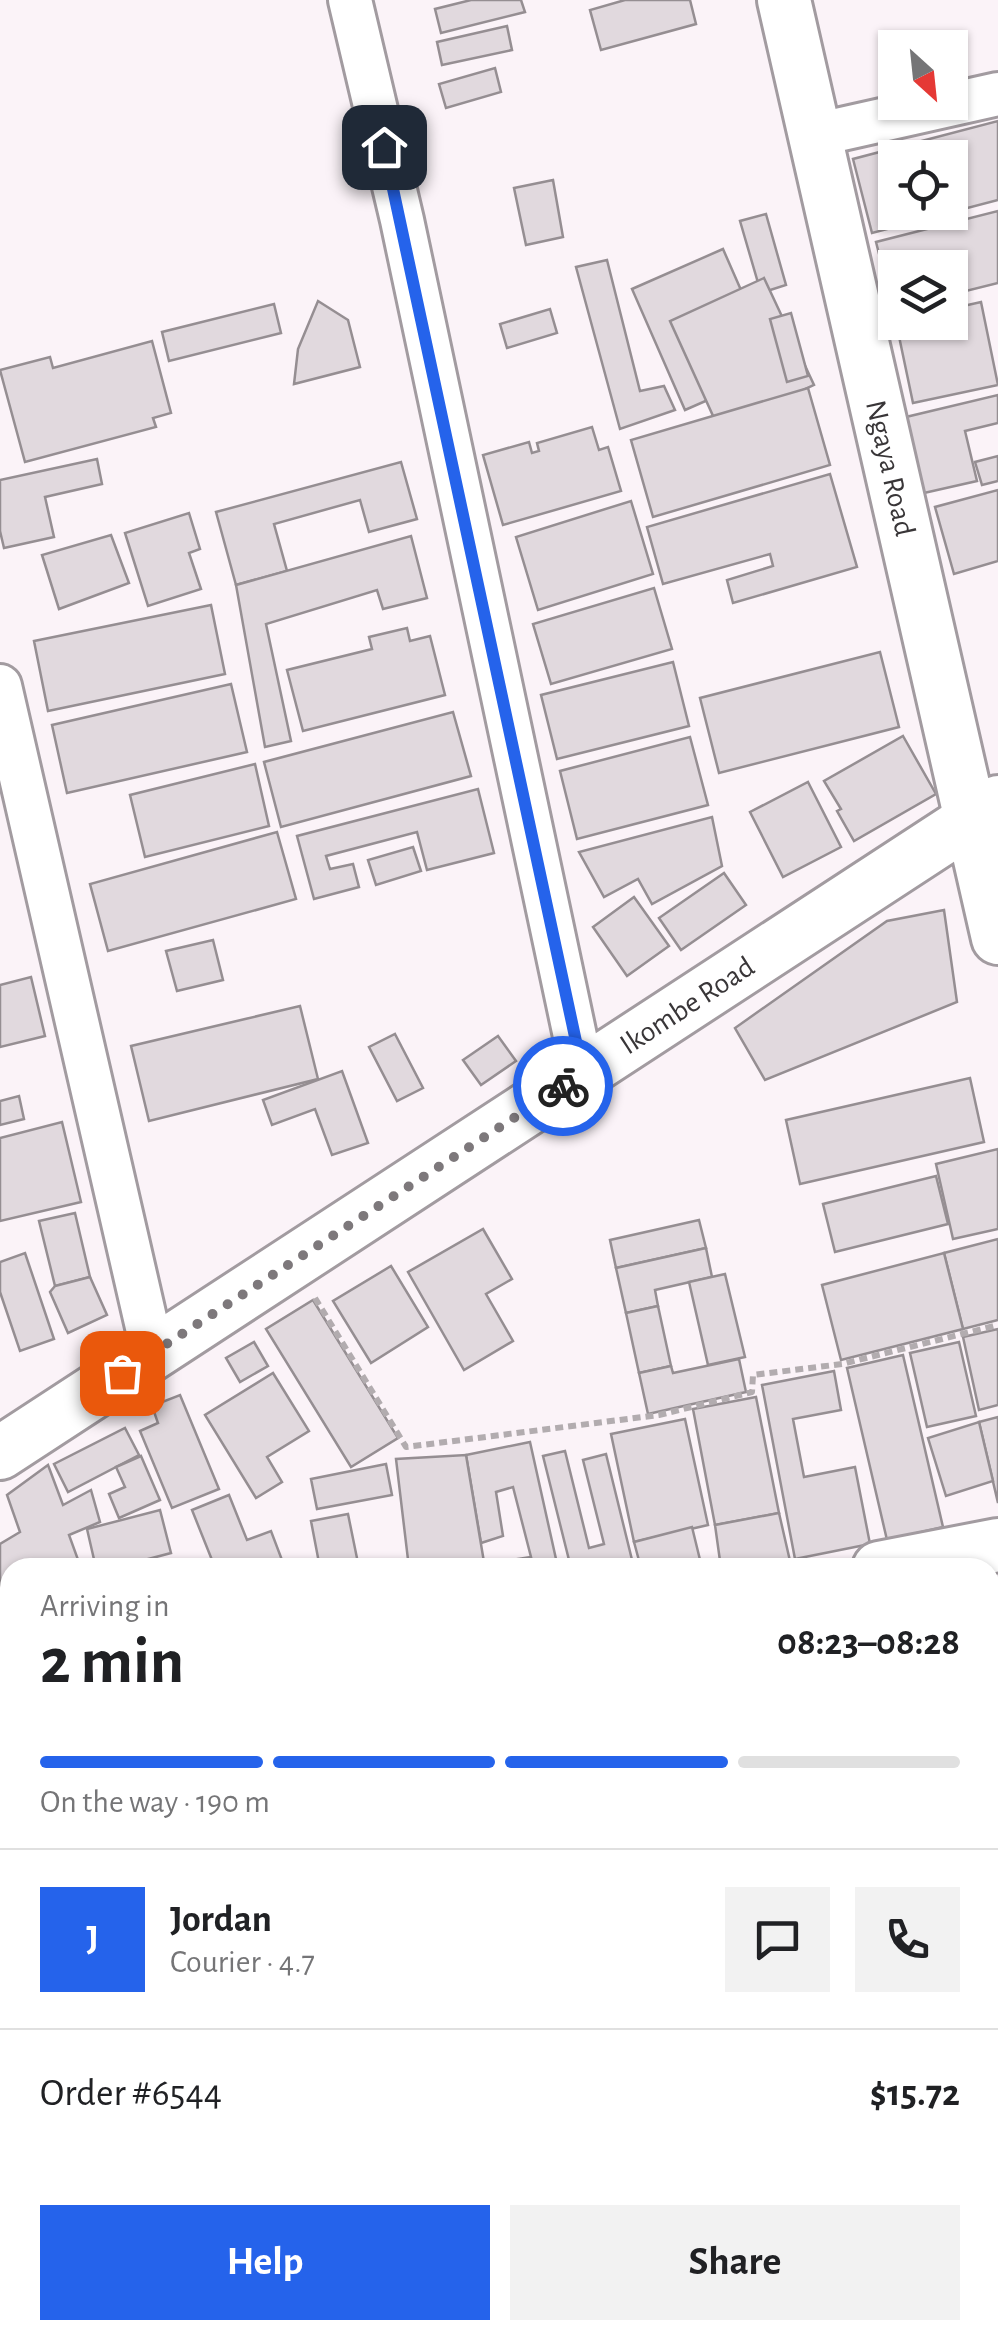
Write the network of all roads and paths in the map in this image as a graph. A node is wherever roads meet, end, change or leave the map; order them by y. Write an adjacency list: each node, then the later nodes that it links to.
1 (350, 0): 8 (street)
2 (784, 0): 4 (street, Ngaya Road)
3 (998, 94): 4 (street)
4 (815, 135): 6 (street, Ngaya Road)
5 (0, 686): 11 (street)
6 (984, 811): 7 (street, Ngaya Road); 8 (street, Ikombe Road)
7 (998, 938)
8 (583, 1074): 9 (street, Ikombe Road)
9 (294, 1262): 10 (path); 11 (street, Ikombe Road)
10 (998, 1325)
11 (153, 1353): 12 (street, Ikombe Road)
12 (0, 1453)
13 (998, 1545): 14 (street)
14 (931, 1558)

